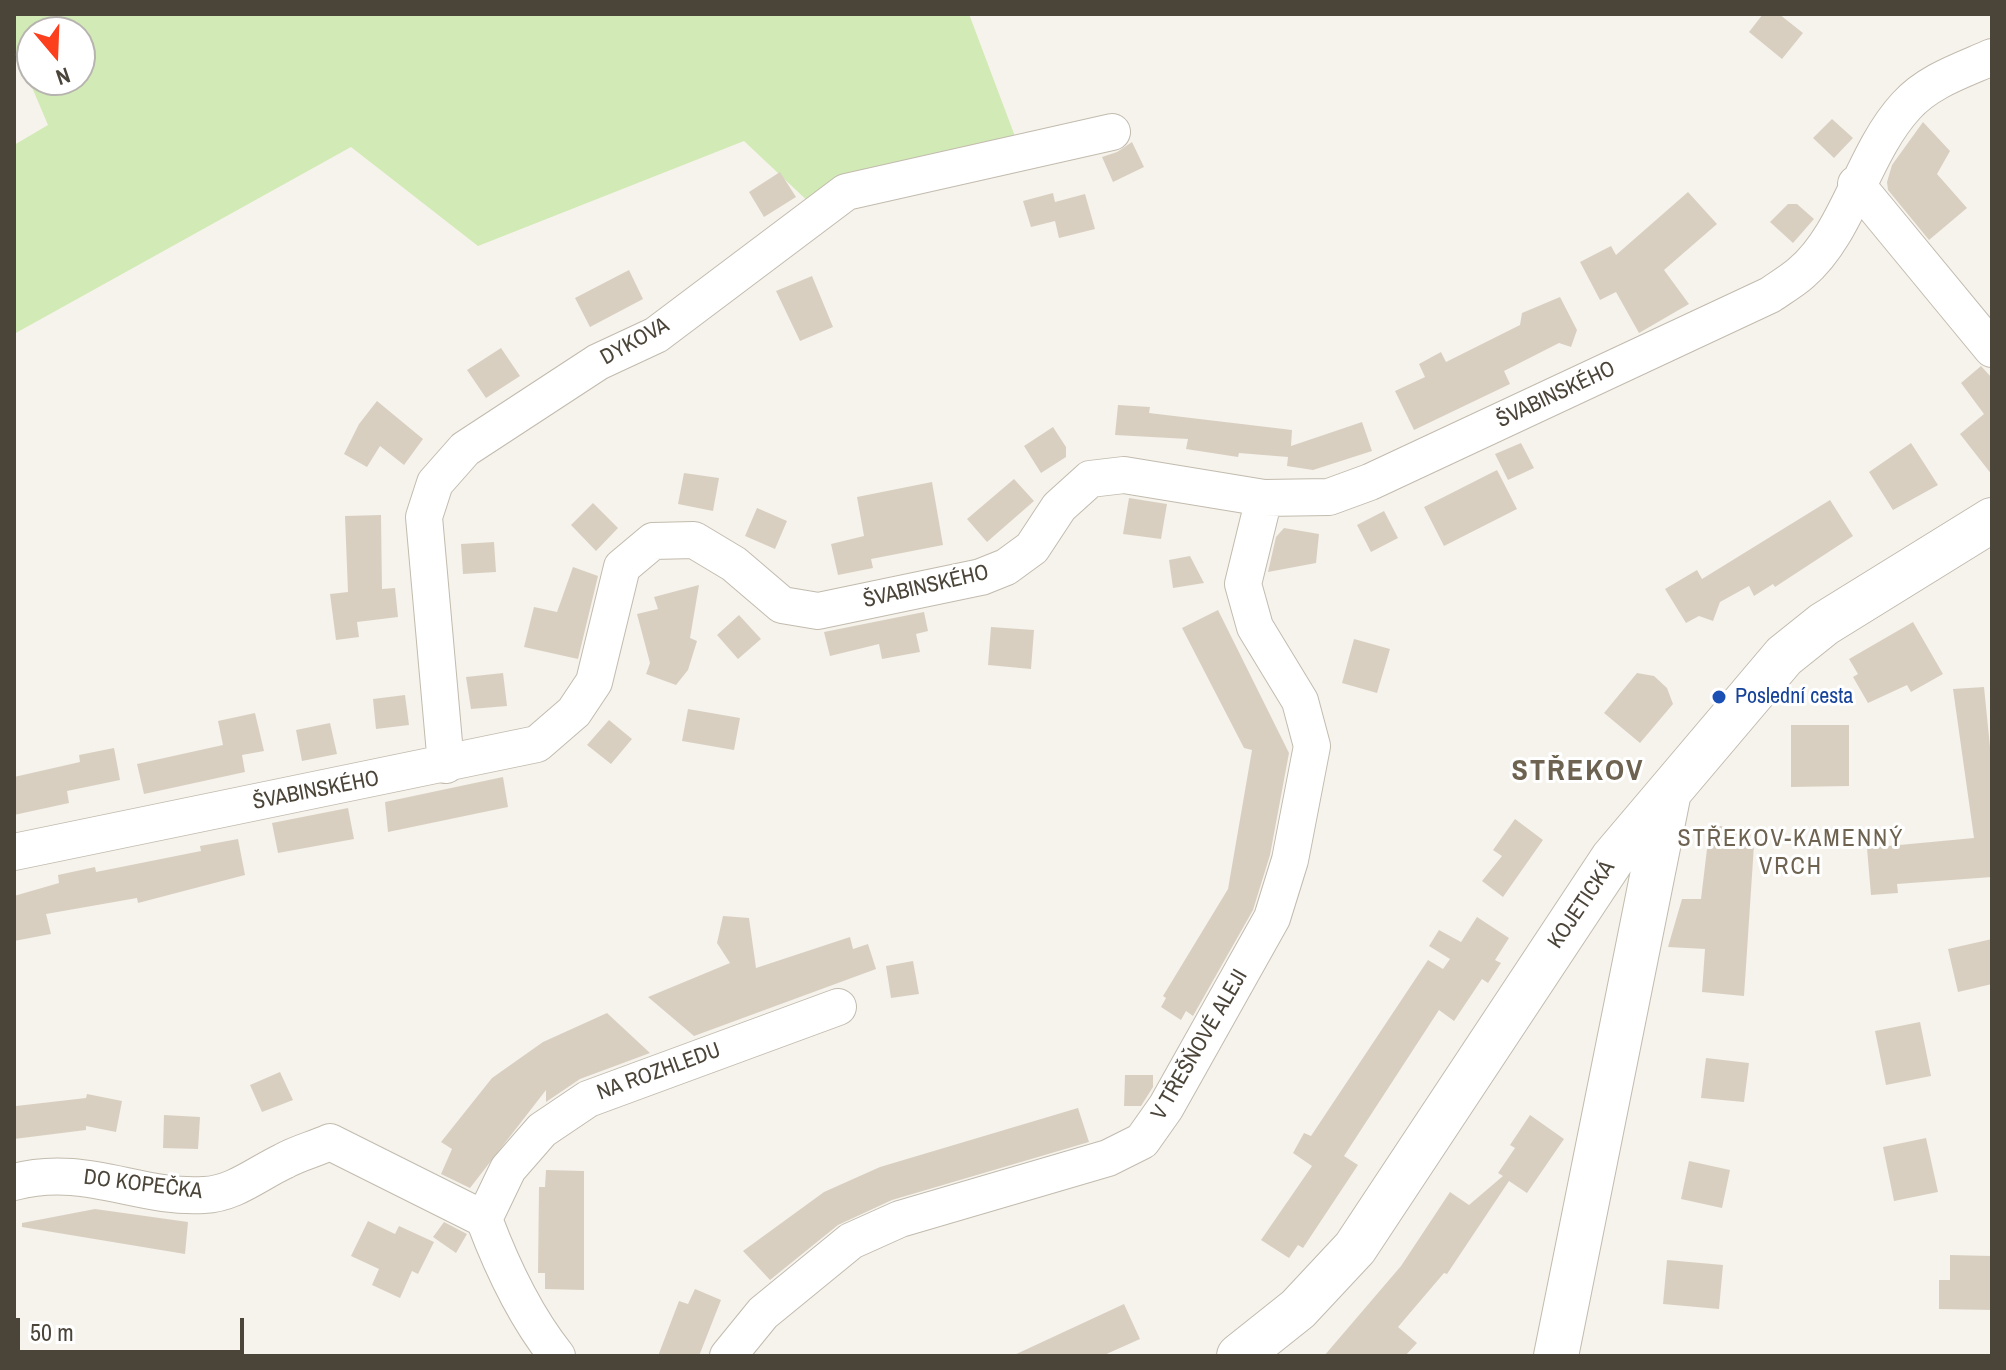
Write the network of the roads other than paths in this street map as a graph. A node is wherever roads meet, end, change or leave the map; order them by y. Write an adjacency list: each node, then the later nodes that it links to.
1 (1992, 57): 3 (street, ŠVABINSKÉHO)
2 (1112, 132): 7 (street, DYKOVA)
3 (1856, 184): 4 (street); 5 (street, ŠVABINSKÉHO)
4 (1992, 349)
5 (1264, 498): 7 (street, ŠVABINSKÉHO); 14 (street, V TŘEŠŇOVÉ ALEJI)
6 (1989, 529): 8 (street, KOJETICKÁ)
7 (446, 765): 9 (street, ŠVABINSKÉHO)
8 (1669, 791): 15 (street, KOJETICKÁ); 16 (street)
9 (14, 852)
10 (838, 1007): 12 (street, NA ROZHLEDU)
11 (14, 1182): 12 (street, DO KOPEČKA)
12 (484, 1219): 13 (street)
13 (557, 1356)
14 (728, 1356)
15 (1239, 1356)
16 (1556, 1356)

